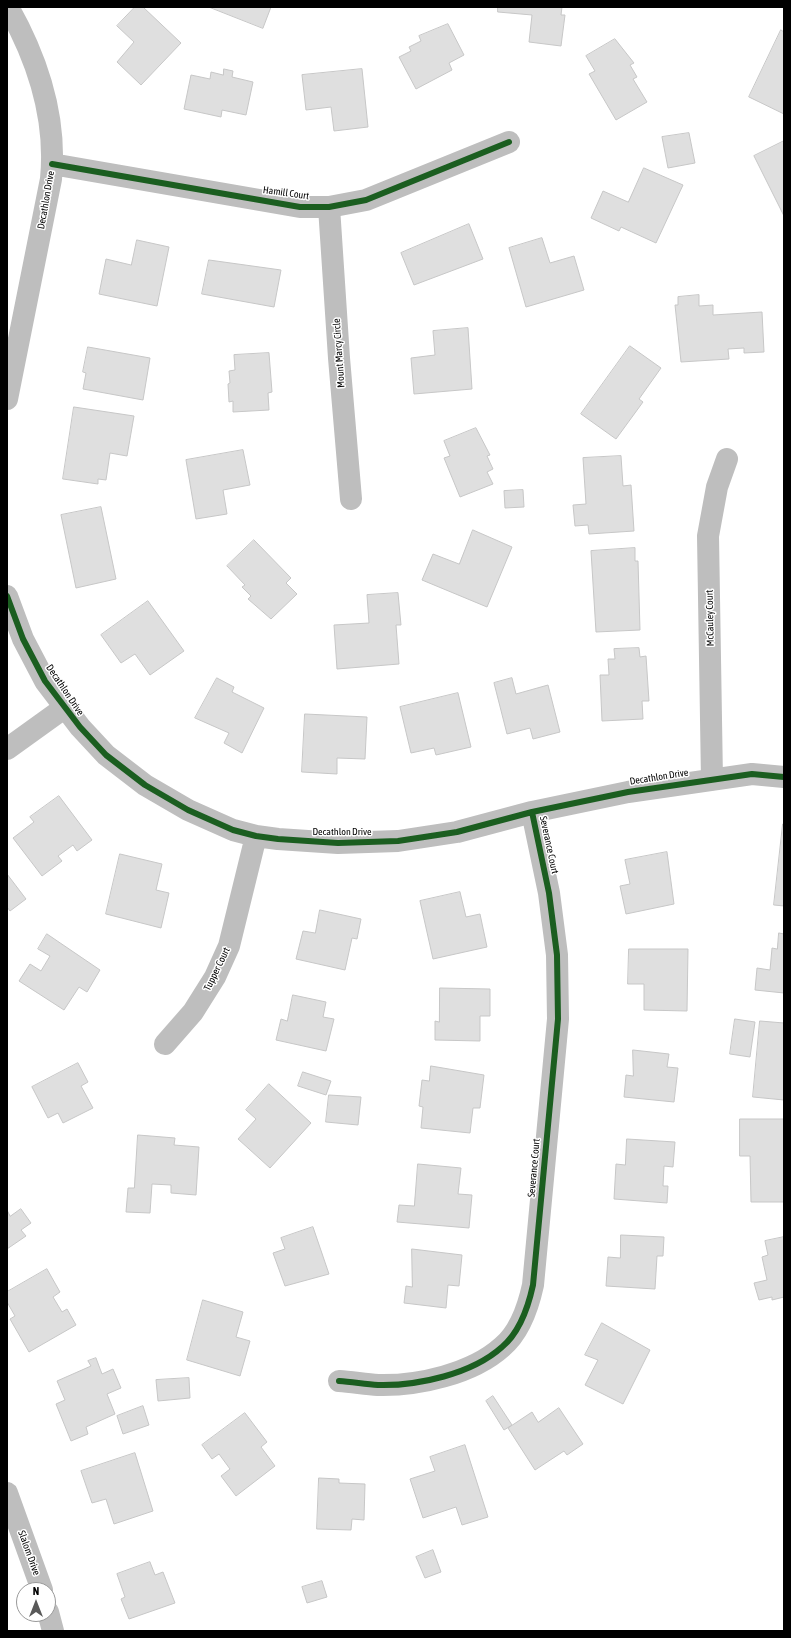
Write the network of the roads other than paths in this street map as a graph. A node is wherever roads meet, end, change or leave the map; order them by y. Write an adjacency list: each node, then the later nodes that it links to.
1 (8, 7): 3 (street, Decathlon Drive)
2 (509, 142): 4 (street, Hamill Court)
3 (52, 164): 4 (street, Hamill Court); 5 (street, Decathlon Drive)
4 (329, 207): 7 (street, Mount Marcy Circle)
5 (7, 399)
6 (726, 459): 12 (street, McCauley Court)
7 (351, 499)
8 (7, 596): 9 (street, Decathlon Drive)
9 (64, 708): 10 (street); 14 (street, Decathlon Drive)
10 (7, 749)
11 (784, 777): 12 (street, Decathlon Drive)
12 (712, 780): 13 (street, Decathlon Drive)
13 (532, 812): 14 (street, Decathlon Drive); 16 (street, Severance Court)
14 (256, 836): 15 (street, Tupper Court)
15 (165, 1044)
16 (339, 1381)
17 (7, 1494): 18 (street, Slalom Drive)
18 (39, 1582)

